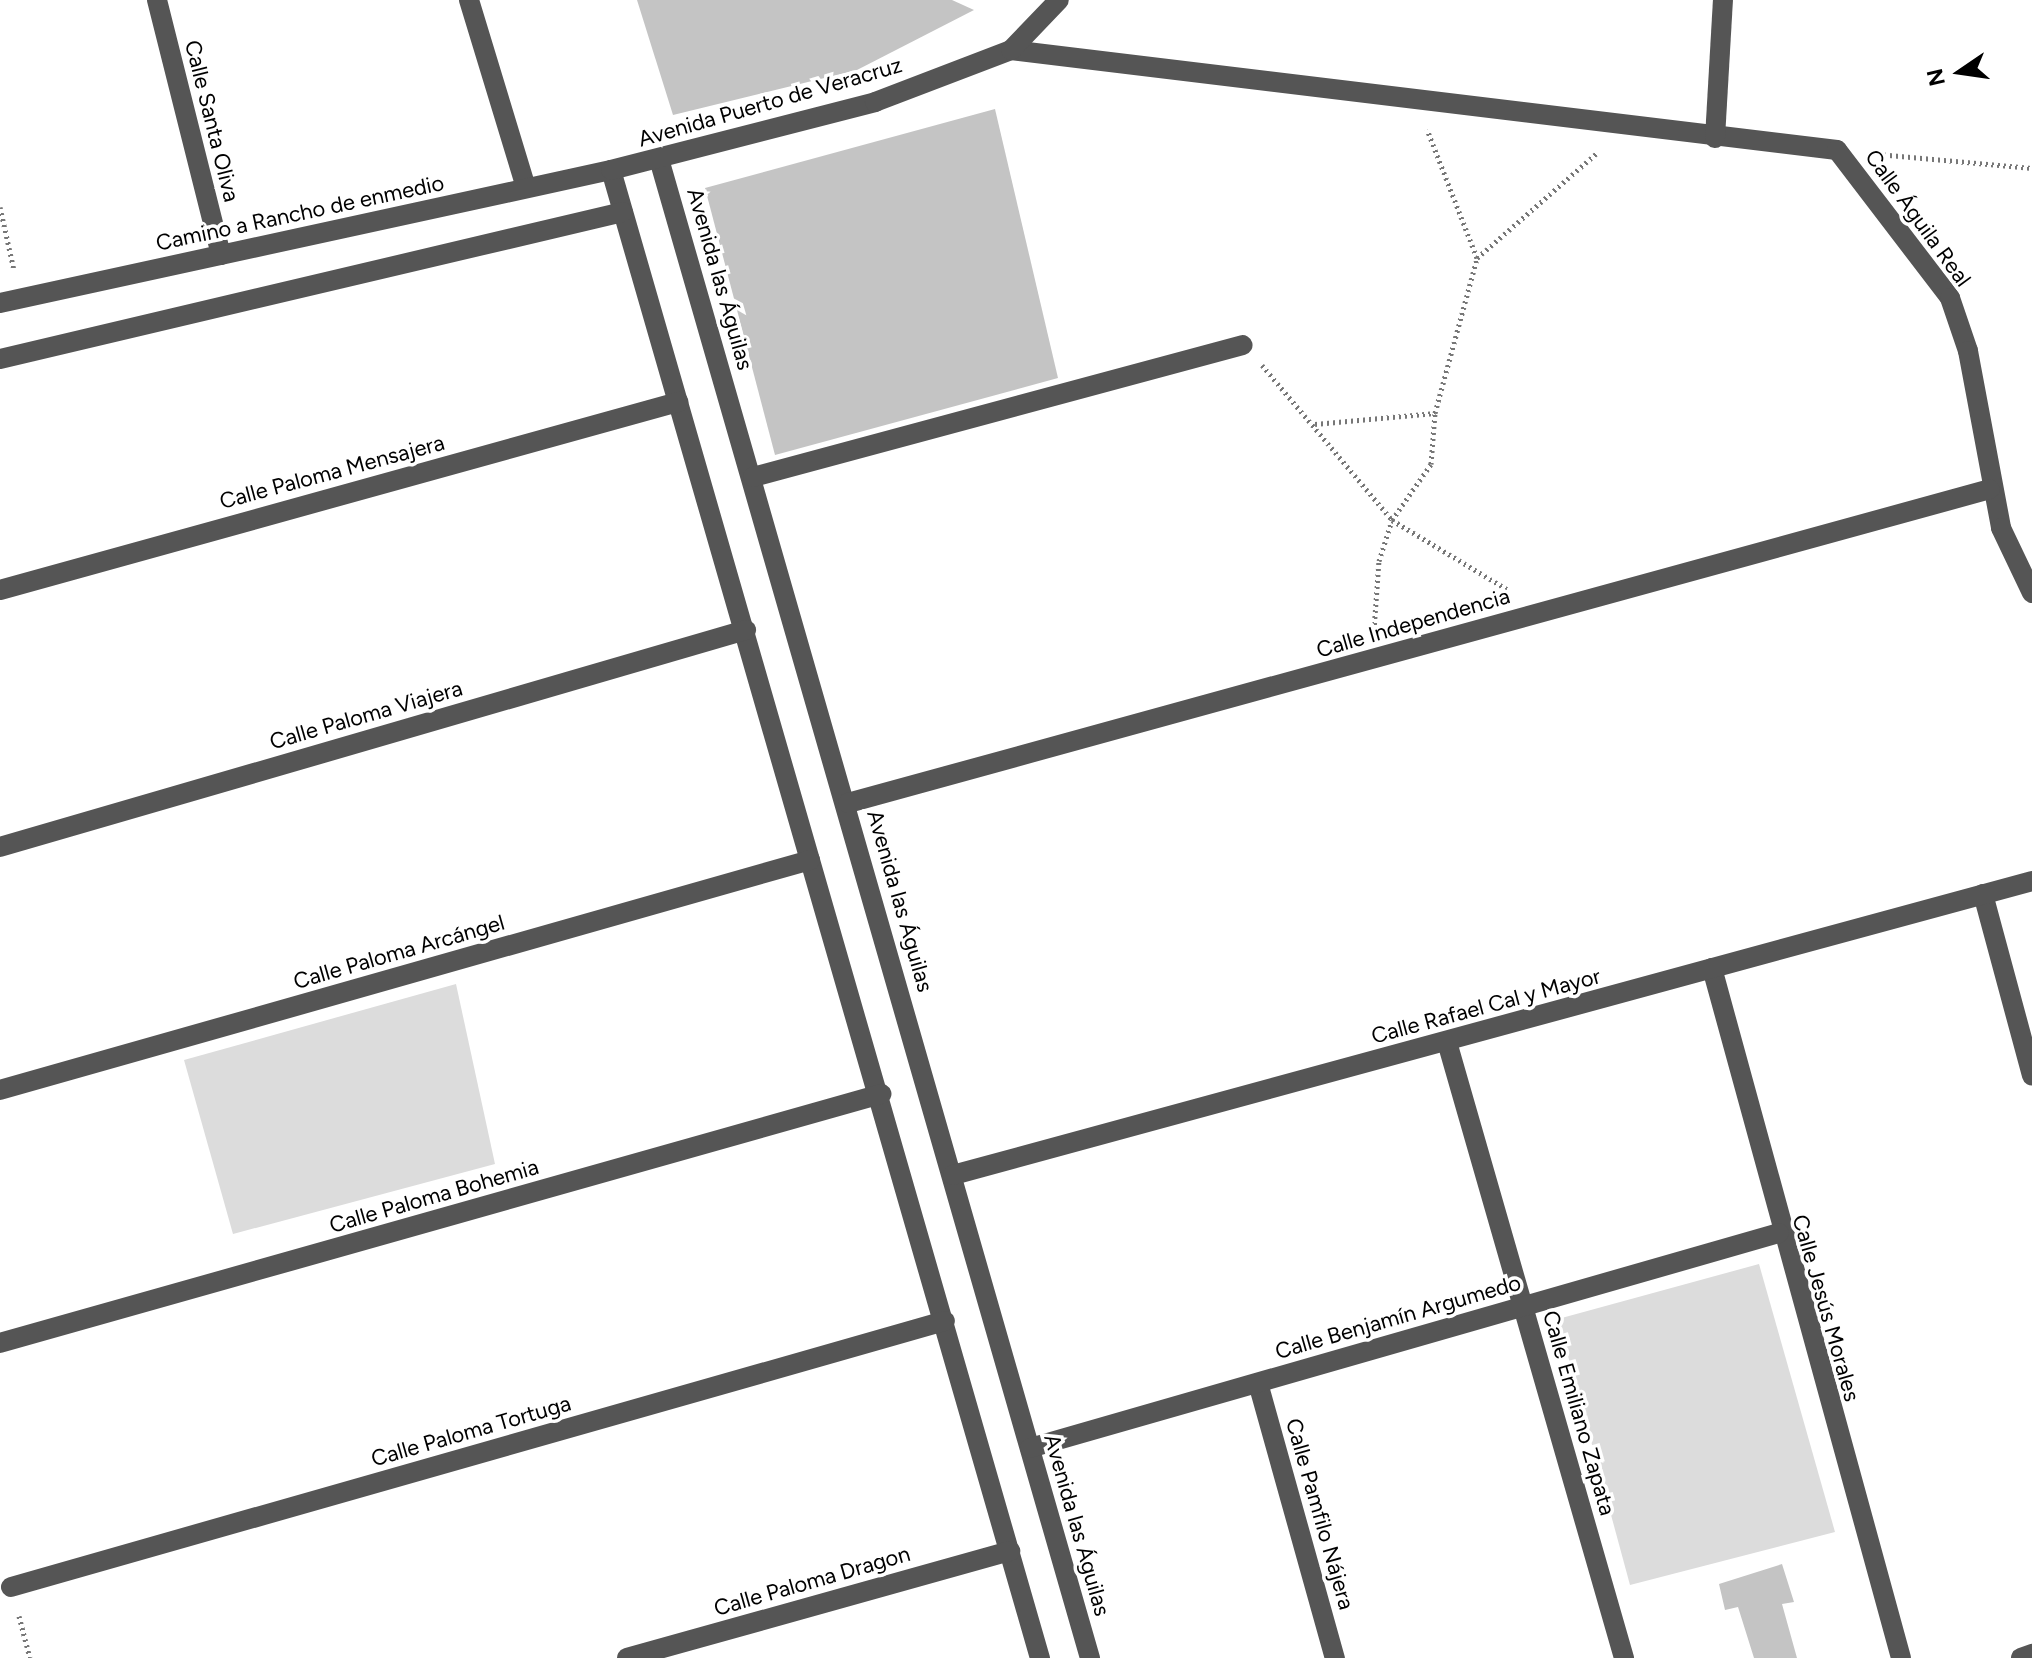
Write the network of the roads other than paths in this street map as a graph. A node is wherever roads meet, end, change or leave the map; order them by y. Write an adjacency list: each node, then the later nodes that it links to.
1 (157, 0): 11 (street, Calle Santa Oliva)
2 (469, 0): 9 (street)
3 (1059, 0): 5 (street, Avenida Puerto de Veracruz)
4 (1723, 0): 6 (street)
5 (1011, 50): 6 (street); 7 (street, Avenida Puerto de Veracruz)
6 (1715, 138): 17 (street, Calle Águila Real)
7 (659, 159): 8 (street, Avenida Puerto de Veracruz); 16 (street, Avenida las Águilas)
8 (611, 170): 9 (street, Camino a Rancho de enmedio); 10 (street)
9 (526, 188): 11 (street, Camino a Rancho de enmedio)
10 (623, 212): 14 (street); 15 (street)
11 (221, 255): 12 (street, Camino a Rancho de enmedio)
12 (10, 300)
13 (1243, 345): 16 (street)
14 (0, 359)
15 (678, 402): 18 (street, Calle Paloma Mensajera); 20 (street)
16 (753, 477): 21 (street, Avenida las Águilas)
17 (1990, 489): 19 (street, Calle Águila Real); 21 (street, Calle Independencia)
18 (0, 590)
19 (2032, 593)
20 (746, 630): 22 (street, Calle Paloma Viajera); 23 (street)
21 (848, 803): 31 (street, Avenida las Águilas)
22 (0, 847)
23 (810, 860): 29 (street, Calle Paloma Arcángel); 30 (street)
24 (2032, 881): 25 (street, Calle Rafael Cal y Mayor)
25 (1983, 894): 26 (street, Calle Rafael Cal y Mayor); 28 (street)
26 (1712, 968): 27 (street, Calle Rafael Cal y Mayor); 32 (street, Calle Jesús Morales)
27 (1447, 1042): 31 (street, Calle Rafael Cal y Mayor); 33 (street, Calle Emiliano Zapata)
28 (2032, 1075)
29 (0, 1090)
30 (881, 1094): 34 (street); 35 (street, Calle Paloma Bohemia)
31 (953, 1175): 37 (street, Avenida las Águilas)
32 (1779, 1233): 33 (street, Calle Benjamín Argumedo); 46 (street, Calle Jesús Morales)
33 (1523, 1305): 36 (street, Calle Benjamín Argumedo); 45 (street, Calle Emiliano Zapata)
34 (945, 1321): 38 (street); 39 (street, Calle Paloma Tortuga)
35 (0, 1343)
36 (1258, 1383): 37 (street, Calle Benjamín Argumedo); 44 (street, Calle Pamfilo Nájera)
37 (1030, 1448): 43 (street, Avenida las Águilas)
38 (1010, 1551): 41 (street, Calle Paloma Dragon); 42 (street)
39 (11, 1587)
40 (2032, 1654): 47 (street)
41 (627, 1658)
42 (1040, 1658)
43 (1090, 1658)
44 (1335, 1658)
45 (1624, 1658)
46 (1901, 1658)
47 (2021, 1658)

